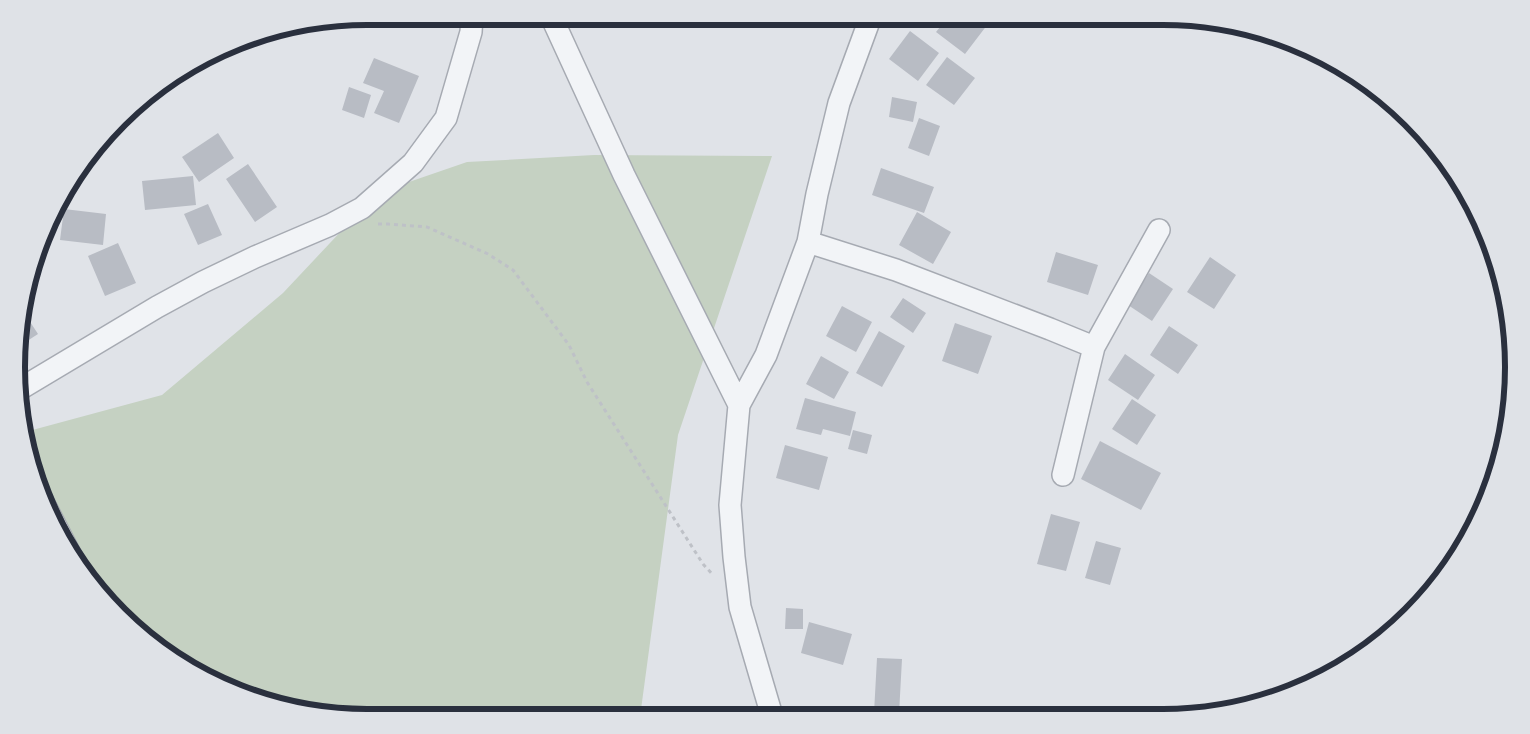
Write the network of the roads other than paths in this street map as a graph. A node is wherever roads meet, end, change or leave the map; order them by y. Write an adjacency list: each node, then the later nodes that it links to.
1 (471, 25): 7 (street)
2 (555, 25): 8 (street)
3 (868, 25): 5 (street)
4 (1159, 230): 6 (street)
5 (808, 242): 6 (street); 8 (street)
6 (1094, 347): 9 (street)
7 (26, 386)
8 (739, 405): 10 (street)
9 (1063, 475)
10 (770, 709)

